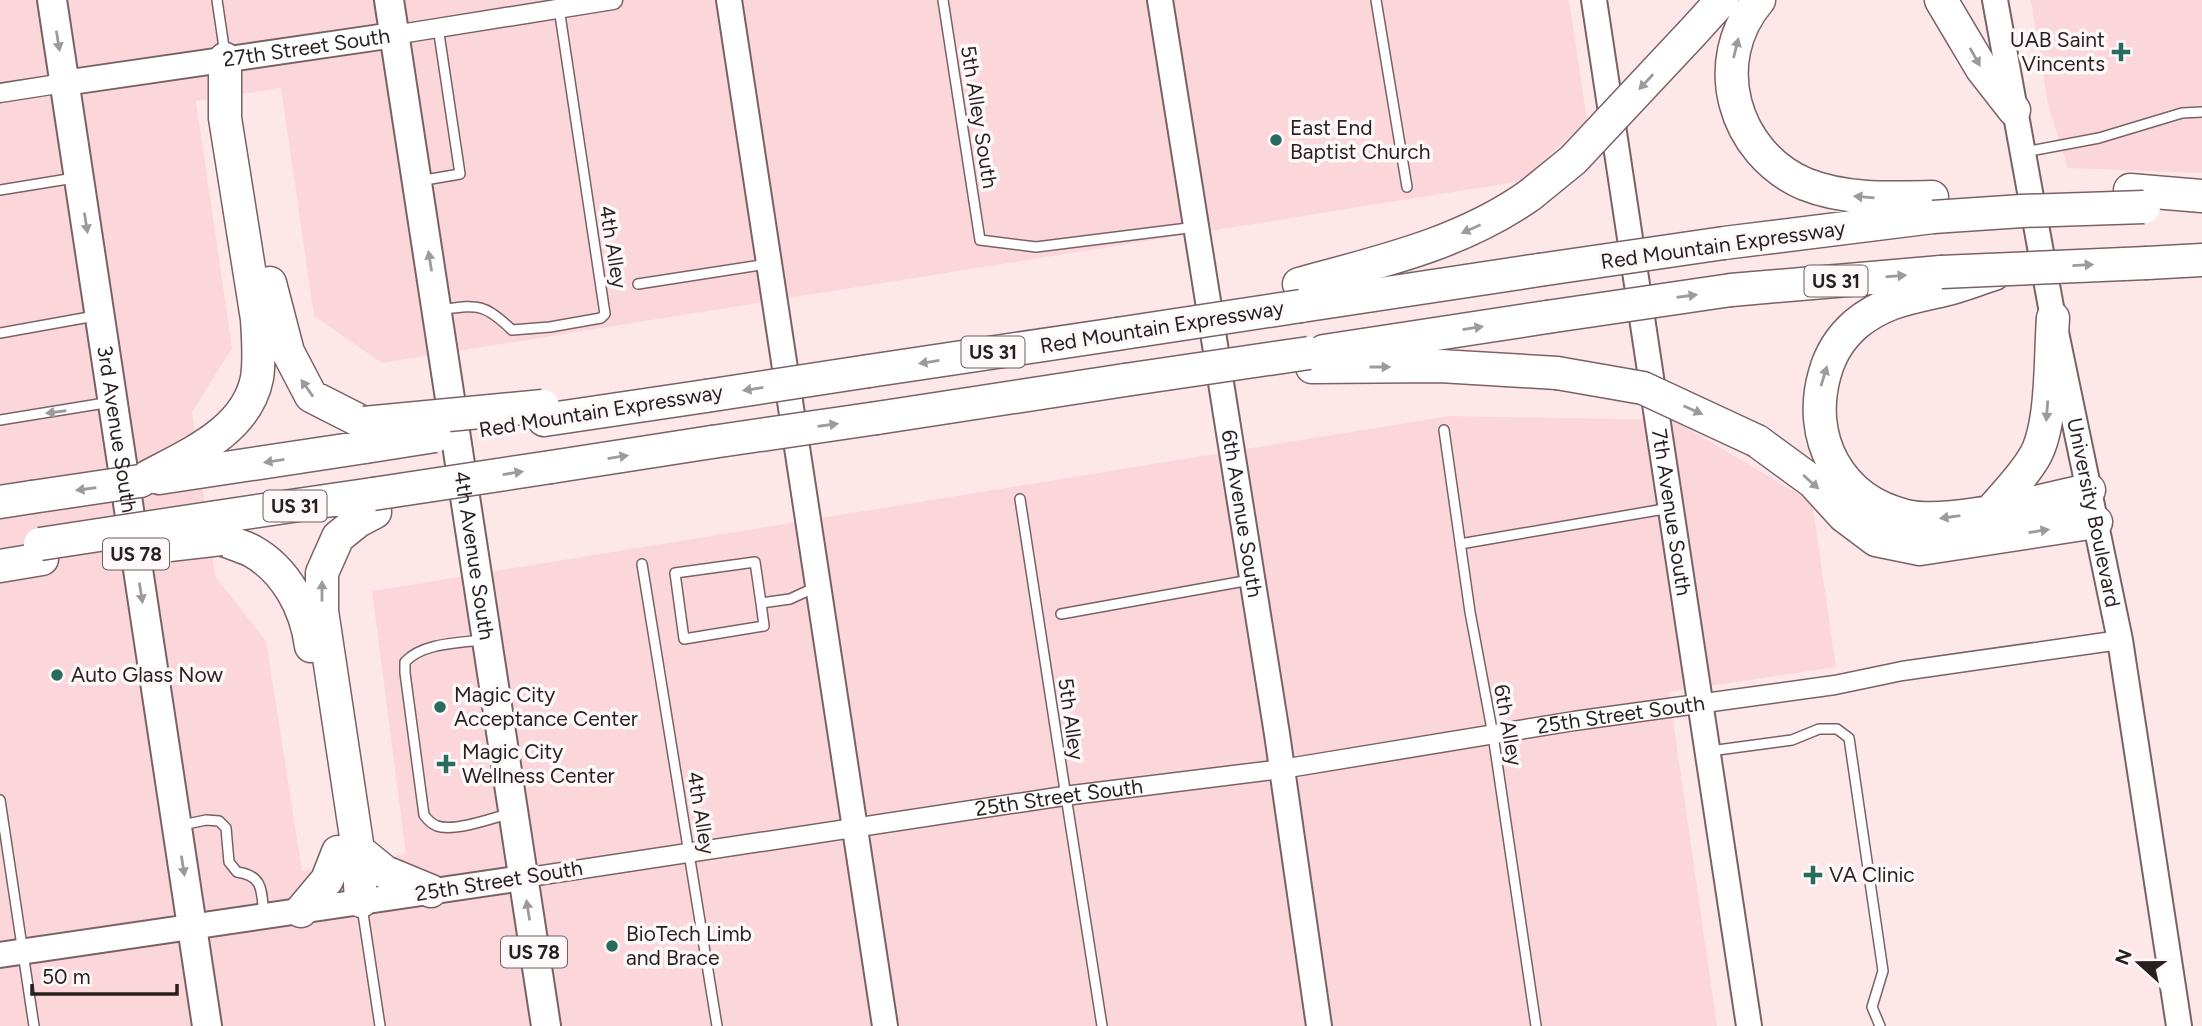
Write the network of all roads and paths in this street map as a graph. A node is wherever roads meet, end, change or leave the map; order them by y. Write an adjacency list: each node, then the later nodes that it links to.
1 (52, 0): 18 (main road, 3rd Avenue South / US 78, one-way to 18)
2 (217, 0): 17 (lane)
3 (389, 0): 16 (main road, 4th Avenue South / US 78)
4 (613, 0): 14 (street, 27th Street South)
5 (729, 0): 33 (street)
6 (943, 0): 31 (lane, 5th Alley South)
7 (1160, 0): 31 (street, 6th Avenue South)
8 (1376, 0): 25 (lane)
9 (1594, 0): 51 (street, 7th Avenue South)
10 (1722, 0): 36 (highway, one-way to 36, bridge)
11 (1759, 0): 29 (highway, one-way to 11)
12 (1941, 0): 20 (highway, one-way to 20)
13 (1995, 0): 20 (street, University Boulevard)
14 (559, 4): 15 (street, 27th Street South); 37 (lane, 4th Alley)
15 (438, 27): 16 (street, 27th Street South); 24 (lane)
16 (394, 35): 17 (street, 27th Street South); 24 (main road, 4th Avenue South / US 78)
17 (225, 59): 18 (street, 27th Street South); 45 (highway, one-way to 17); 46 (highway)
18 (64, 83): 19 (street, 27th Street South); 23 (main road, 3rd Avenue South / US 78)
19 (0, 93)
20 (2014, 110): 22 (street, University Boulevard)
21 (2202, 112): 22 (lane)
22 (2024, 152): 39 (street, University Boulevard)
23 (79, 178): 26 (lane); 38 (main road, 3rd Avenue South / US 78, one-way to 38)
24 (417, 181): 37 (main road, 4th Avenue South / US 78, one-way to 24)
25 (1407, 187)
26 (0, 190)
27 (2202, 196): 28 (highway)
28 (2137, 199): 29 (highway); 30 (highway)
29 (1933, 207): 36 (highway, Red Mountain Expressway / US 31, bridge)
30 (2202, 209)
31 (1196, 227): 60 (street, 6th Avenue South)
32 (2202, 260): 34 (highway, US 31, one-way to 32, bridge)
33 (769, 264): 35 (lane); 61 (street)
34 (1943, 281): 41 (highway, US 31, one-way to 34, bridge); 52 (highway, one-way to 34)
35 (638, 284)
36 (1300, 295): 45 (highway, Red Mountain Expressway / US 31, one-way to 45, bridge)
37 (438, 311): 64 (main road, 4th Avenue South / US 78)
38 (100, 316): 40 (lane); 42 (main road, 3rd Avenue South / US 78)
39 (2053, 318): 47 (street, University Boulevard); 52 (highway, one-way to 52)
40 (0, 333)
41 (1310, 360): 50 (highway, US 31, one-way to 41, bridge); 53 (highway, one-way to 53, bridge)
42 (113, 402): 43 (lane, one-way to 43); 73 (main road, 3rd Avenue South / US 78, one-way to 73)
43 (0, 420)
44 (1444, 430): 55 (lane, 6th Alley)
45 (365, 435): 46 (highway, US 31, one-way to 46)
46 (210, 456): 49 (highway, one-way to 49, bridge)
47 (2089, 490): 52 (highway); 53 (street, University Boulevard)
48 (1020, 499): 70 (lane, 5th Alley)
49 (0, 502)
50 (374, 503): 54 (highway, US 31); 75 (highway, one-way to 50)
51 (1672, 508): 55 (lane); 66 (street, 7th Avenue South)
52 (1990, 511)
53 (2096, 522): 65 (street, University Boulevard)
54 (219, 528): 57 (highway, bridge); 75 (highway)
55 (1460, 544): 67 (lane, 6th Alley)
56 (0, 550): 57 (highway)
57 (41, 552): 59 (highway)
58 (642, 564): 76 (lane, 4th Alley)
59 (0, 566)
60 (1252, 580): 63 (lane); 69 (street, 6th Avenue South)
61 (818, 587): 62 (lane); 74 (street)
62 (761, 603): 62 (lane)
63 (1061, 614)
64 (487, 639): 72 (main road, 4th Avenue South / US 78); 72 (lane)
65 (2120, 640): 66 (street, 25th Street South); 95 (street, University Boulevard)
66 (1702, 705): 67 (street, 25th Street South); 68 (street, 7th Avenue South)
67 (1493, 735): 69 (street, 25th Street South); 92 (lane, 6th Alley)
68 (1709, 751): 93 (street, 7th Avenue South); 94 (lane)
69 (1282, 769): 70 (street, 25th Street South); 91 (street, 6th Avenue South)
70 (1064, 796): 74 (street, 25th Street South); 90 (lane, 5th Alley)
71 (0, 800): 83 (lane)
72 (513, 813): 77 (main road, 4th Avenue South / US 78)
73 (177, 825): 81 (lane); 82 (main road, 3rd Avenue South / US 78, one-way to 82)
74 (854, 828): 76 (street, 25th Street South); 89 (street)
75 (348, 851): 78 (highway); 79 (highway); 80 (highway)
76 (690, 852): 77 (street, 25th Street South); 88 (lane, 4th Alley)
77 (523, 878): 78 (street, 25th Street South); 87 (main road, 4th Avenue South / US 78, one-way to 77)
78 (431, 891): 79 (street, 25th Street South)
79 (353, 902): 80 (street, 25th Street South); 86 (lane)
80 (301, 911): 81 (street, 25th Street South)
81 (264, 916): 82 (street, 25th Street South)
82 (192, 926): 83 (street, 25th Street South); 85 (main road, 3rd Avenue South / US 78)
83 (11, 953): 84 (lane)
84 (34, 1026)
85 (207, 1026)
86 (380, 1026)
87 (546, 1026)
88 (716, 1026)
89 (884, 1026)
90 (1102, 1026)
91 (1319, 1026)
92 (1536, 1026)
93 (1749, 1026)
94 (1880, 1026)
95 (2179, 1026)

